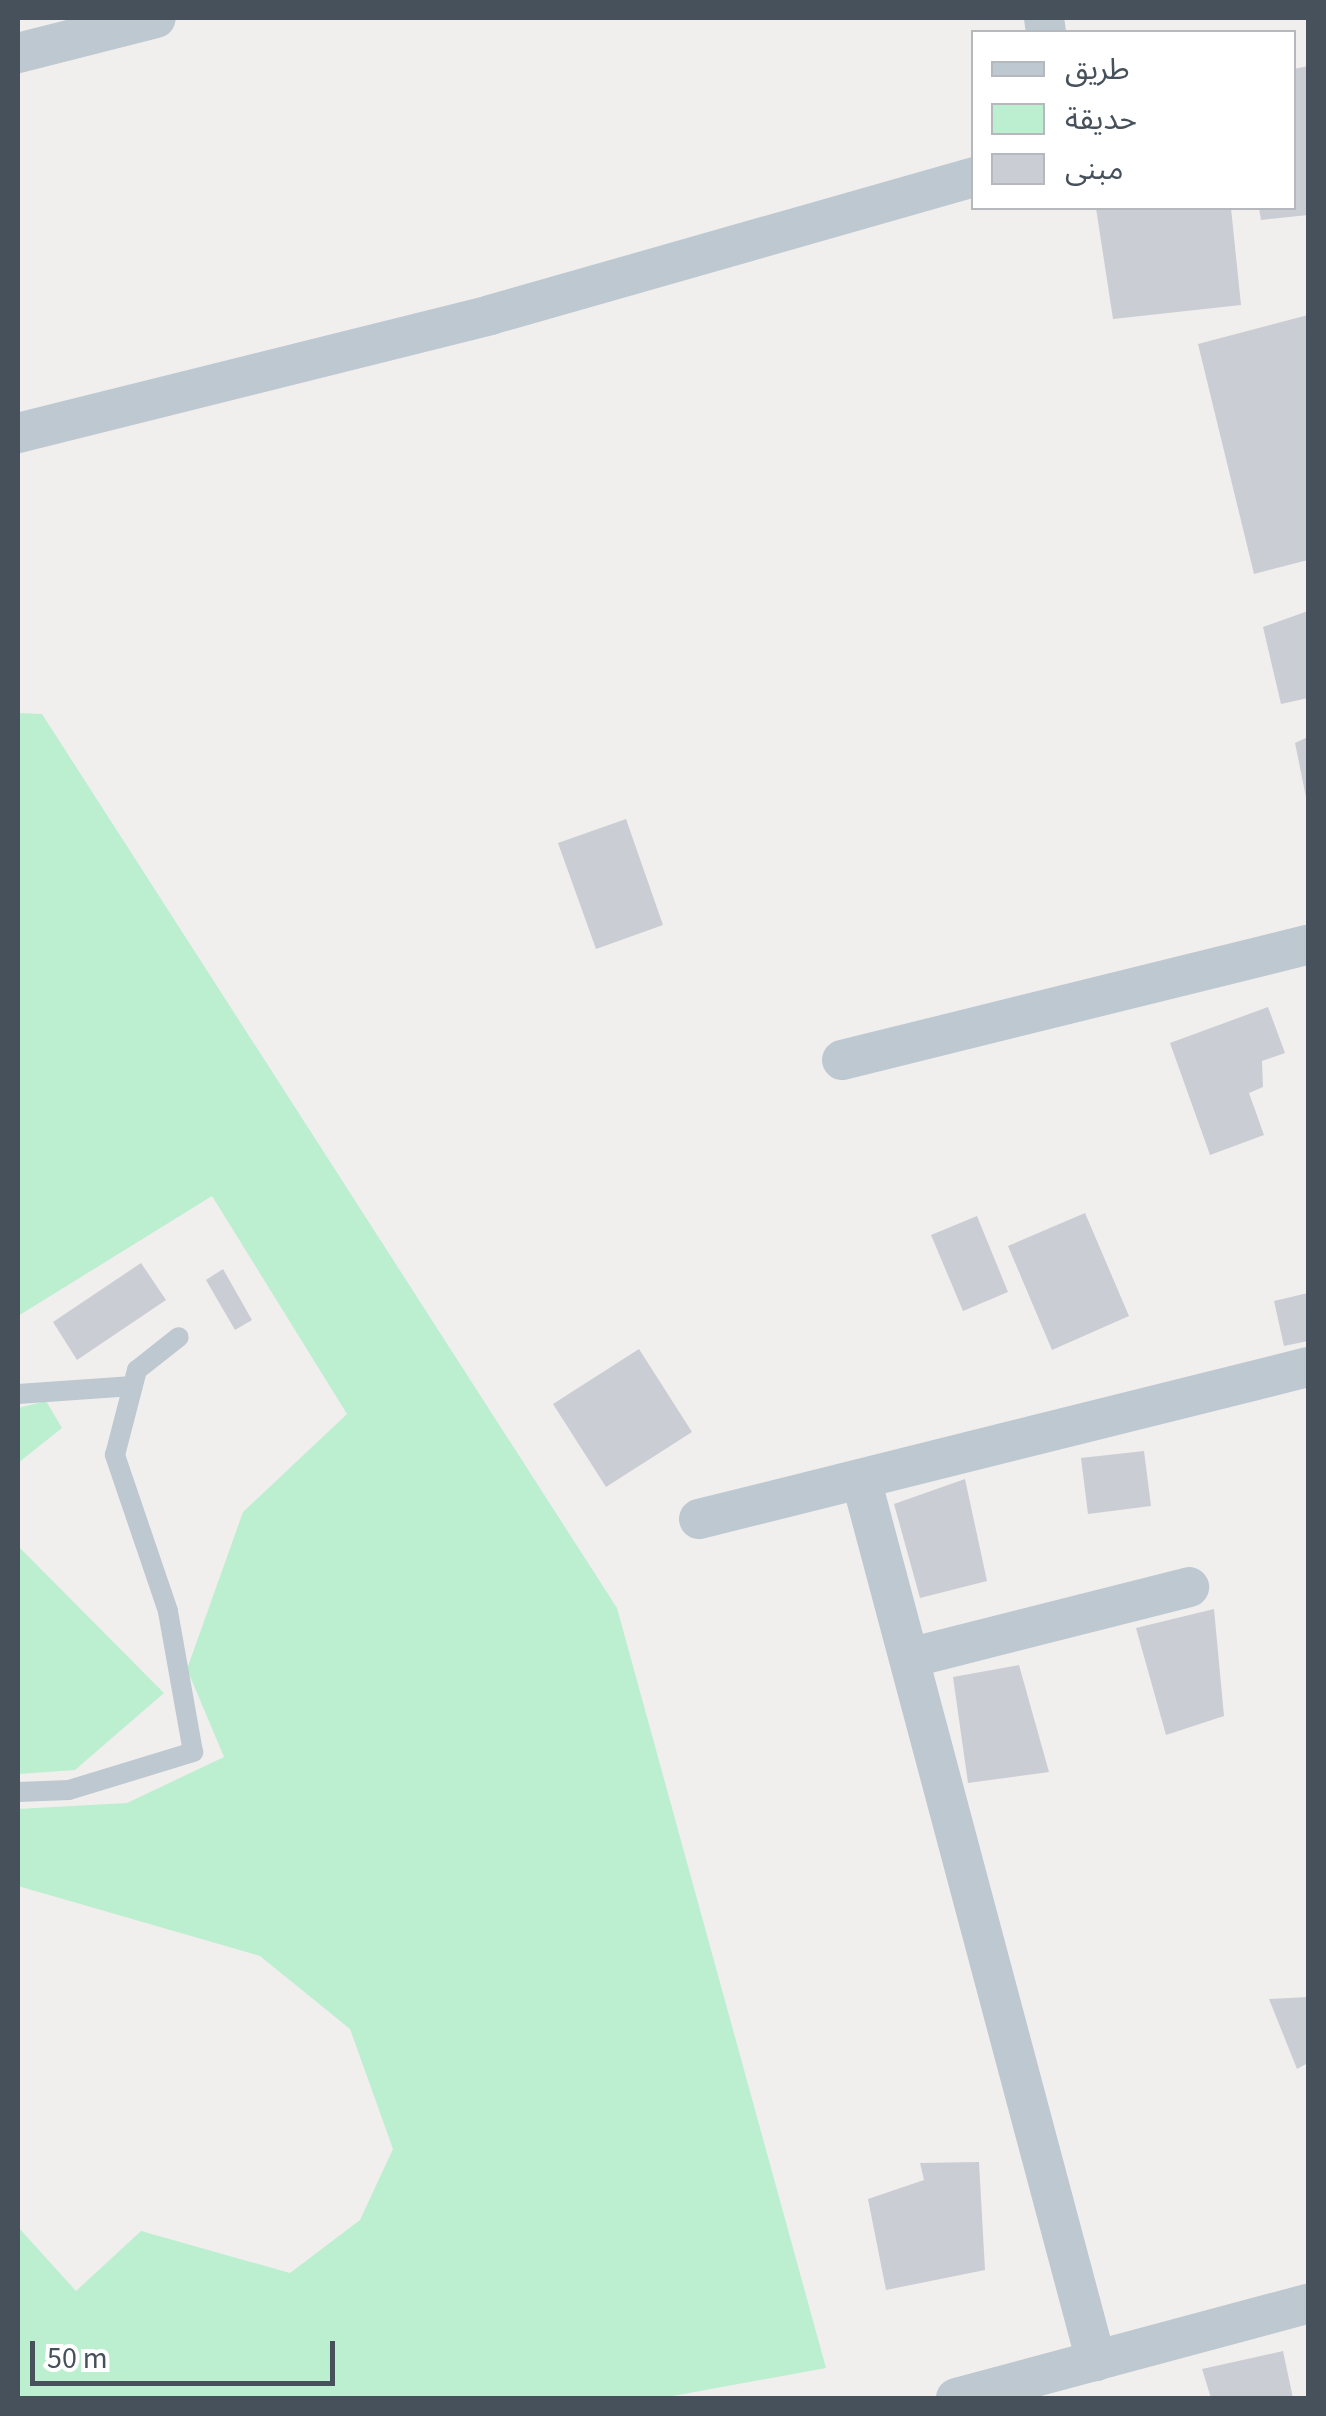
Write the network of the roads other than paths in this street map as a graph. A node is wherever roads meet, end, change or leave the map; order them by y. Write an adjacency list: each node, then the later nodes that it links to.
1 (156, 18): 2 (street)
2 (18, 53)
3 (971, 178): 4 (street)
4 (18, 433)
5 (1308, 945): 6 (street)
6 (842, 1060)
7 (178, 1337): 9 (lane)
8 (1308, 1368): 11 (street)
9 (133, 1386): 10 (lane); 15 (lane)
10 (18, 1394)
11 (861, 1479): 12 (street); 14 (street)
12 (699, 1519)
13 (1188, 1588): 14 (street)
14 (909, 1658): 17 (street)
15 (18, 1792)
16 (1308, 2304): 17 (street)
17 (1096, 2361): 18 (street)
18 (956, 2398)

